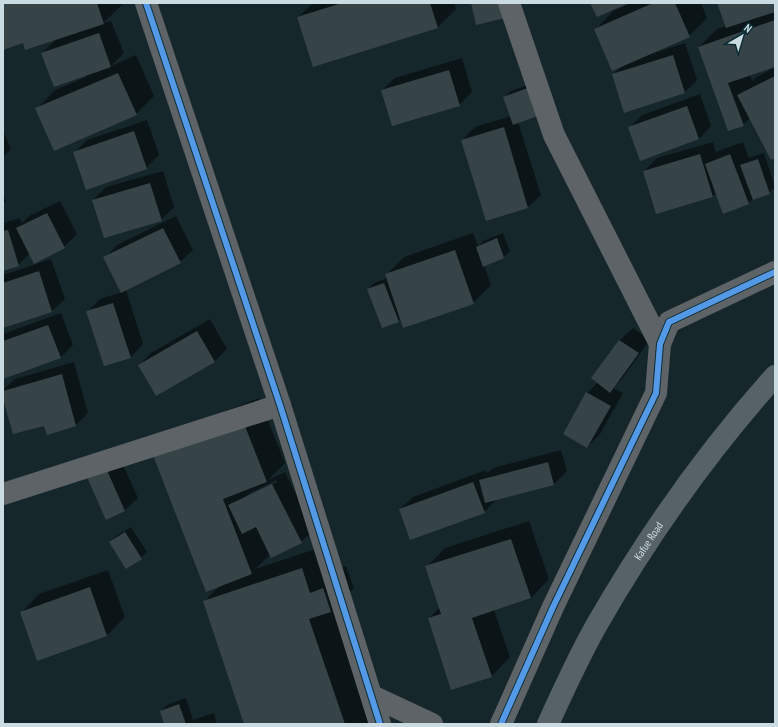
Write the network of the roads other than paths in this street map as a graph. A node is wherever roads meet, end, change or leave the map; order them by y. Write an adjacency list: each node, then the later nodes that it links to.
1 (146, 3): 6 (street)
2 (509, 3): 4 (street)
3 (775, 272): 4 (street)
4 (660, 344): 11 (street)
5 (775, 376): 12 (highway, Kafue Road)
6 (280, 405): 7 (street); 8 (street)
7 (3, 494)
8 (372, 696): 9 (street); 10 (street)
9 (380, 724)
10 (432, 724)
11 (501, 724)
12 (548, 724)

